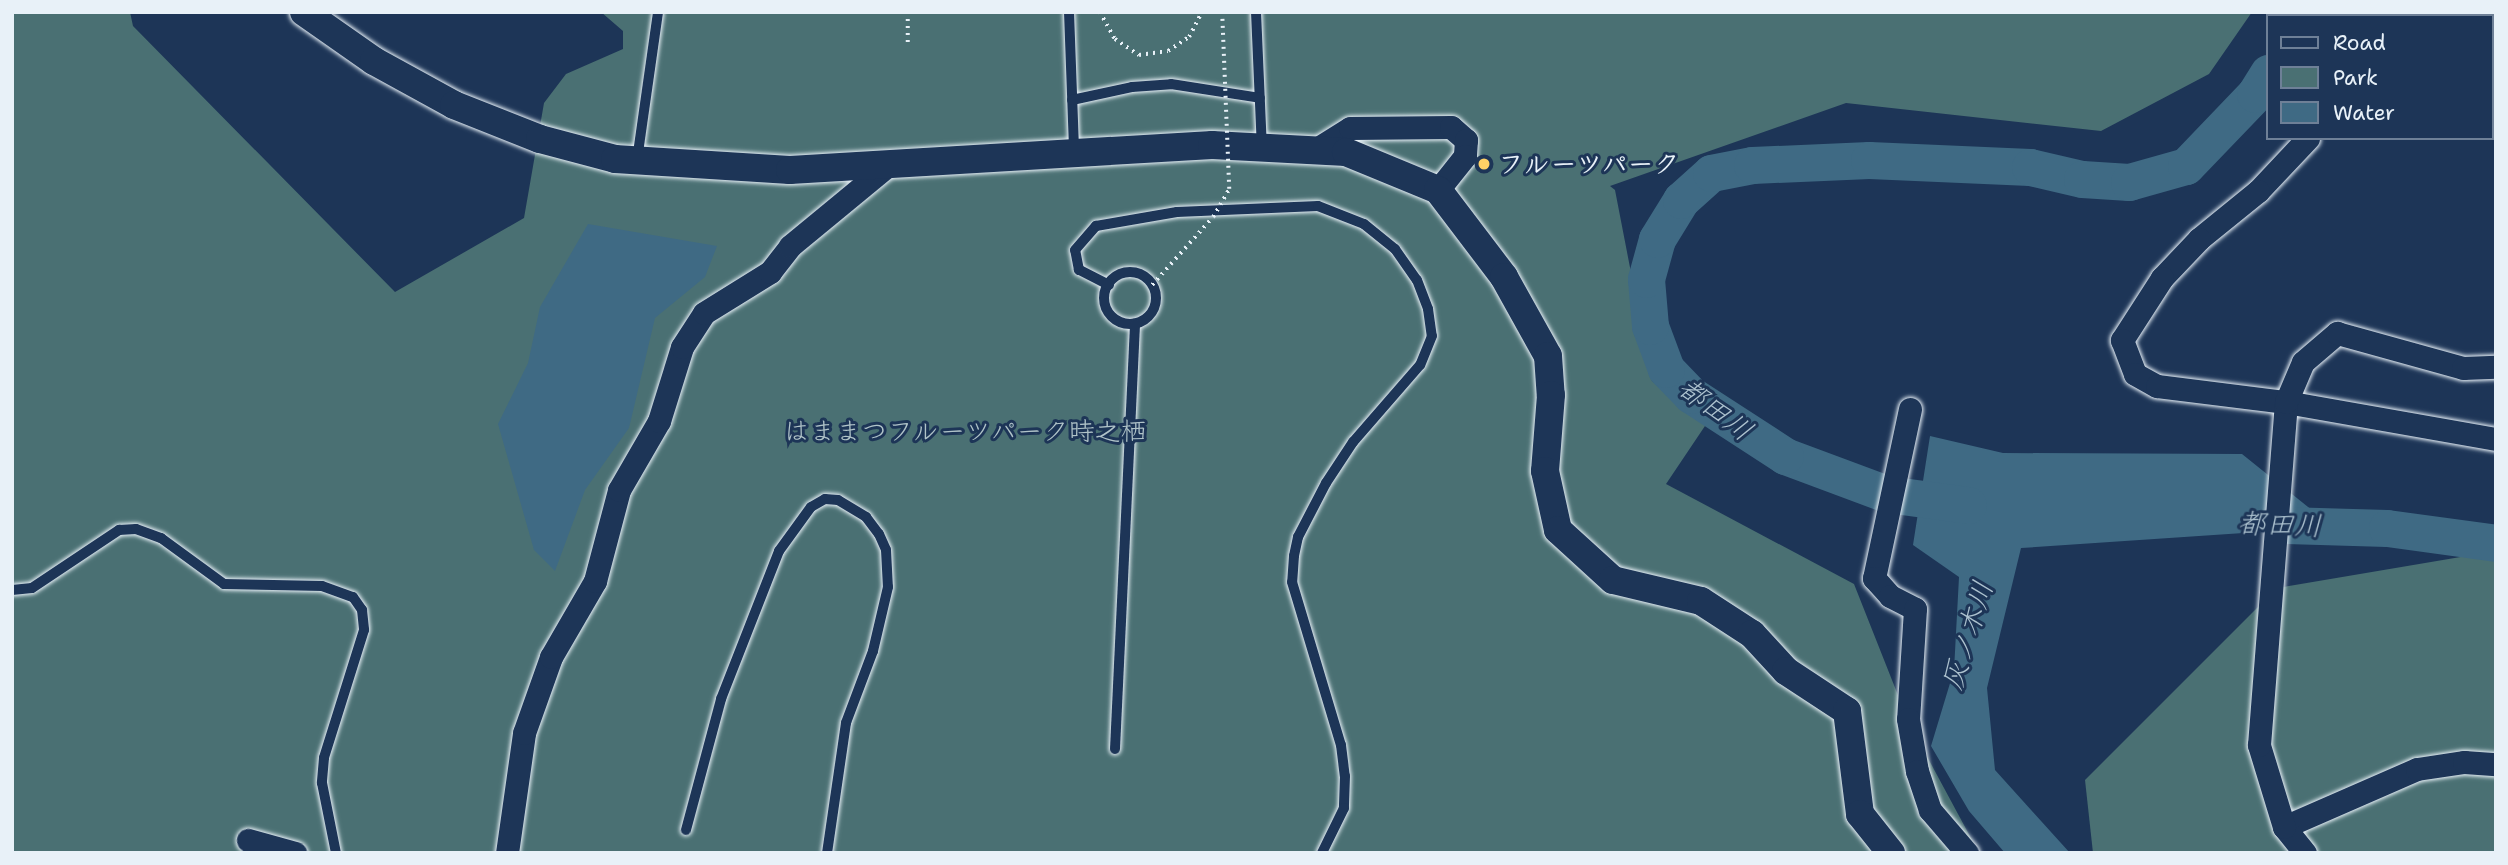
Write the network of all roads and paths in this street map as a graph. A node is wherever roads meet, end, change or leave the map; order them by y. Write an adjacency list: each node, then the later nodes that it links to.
1 (304, 12): 16 (street)
2 (658, 12): 16 (lane)
3 (908, 12): 9 (path)
4 (1069, 12): 11 (lane)
5 (1100, 12): 6 (path)
6 (1202, 12)
7 (1222, 12): 20 (path, bridge)
8 (1256, 12): 10 (lane)
9 (908, 44)
10 (1260, 98): 11 (lane); 13 (lane)
11 (1072, 100): 15 (lane)
12 (2306, 140): 24 (street)
13 (1262, 147): 14 (street); 15 (street)
14 (1315, 150): 18 (street); 18 (street)
15 (1074, 151): 17 (street)
16 (637, 160): 17 (street)
17 (886, 167): 34 (street)
18 (1437, 190): 37 (street)
19 (1108, 285): 20 (lane); 21 (lane); 36 (lane)
20 (1152, 285): 21 (lane)
21 (1135, 323): 27 (lane)
22 (2496, 367): 24 (street)
23 (1910, 409): 38 (street)
24 (2285, 413): 25 (street); 29 (street)
25 (2496, 439)
26 (12, 590): 33 (lane)
27 (1115, 749)
28 (2496, 764): 29 (street)
29 (2284, 827): 39 (street)
30 (686, 830): 35 (lane)
31 (248, 840): 32 (street)
32 (295, 853)
33 (336, 853)
34 (507, 853)
35 (827, 853)
36 (1322, 853)
37 (1891, 853)
38 (1967, 853)
39 (2305, 853)

